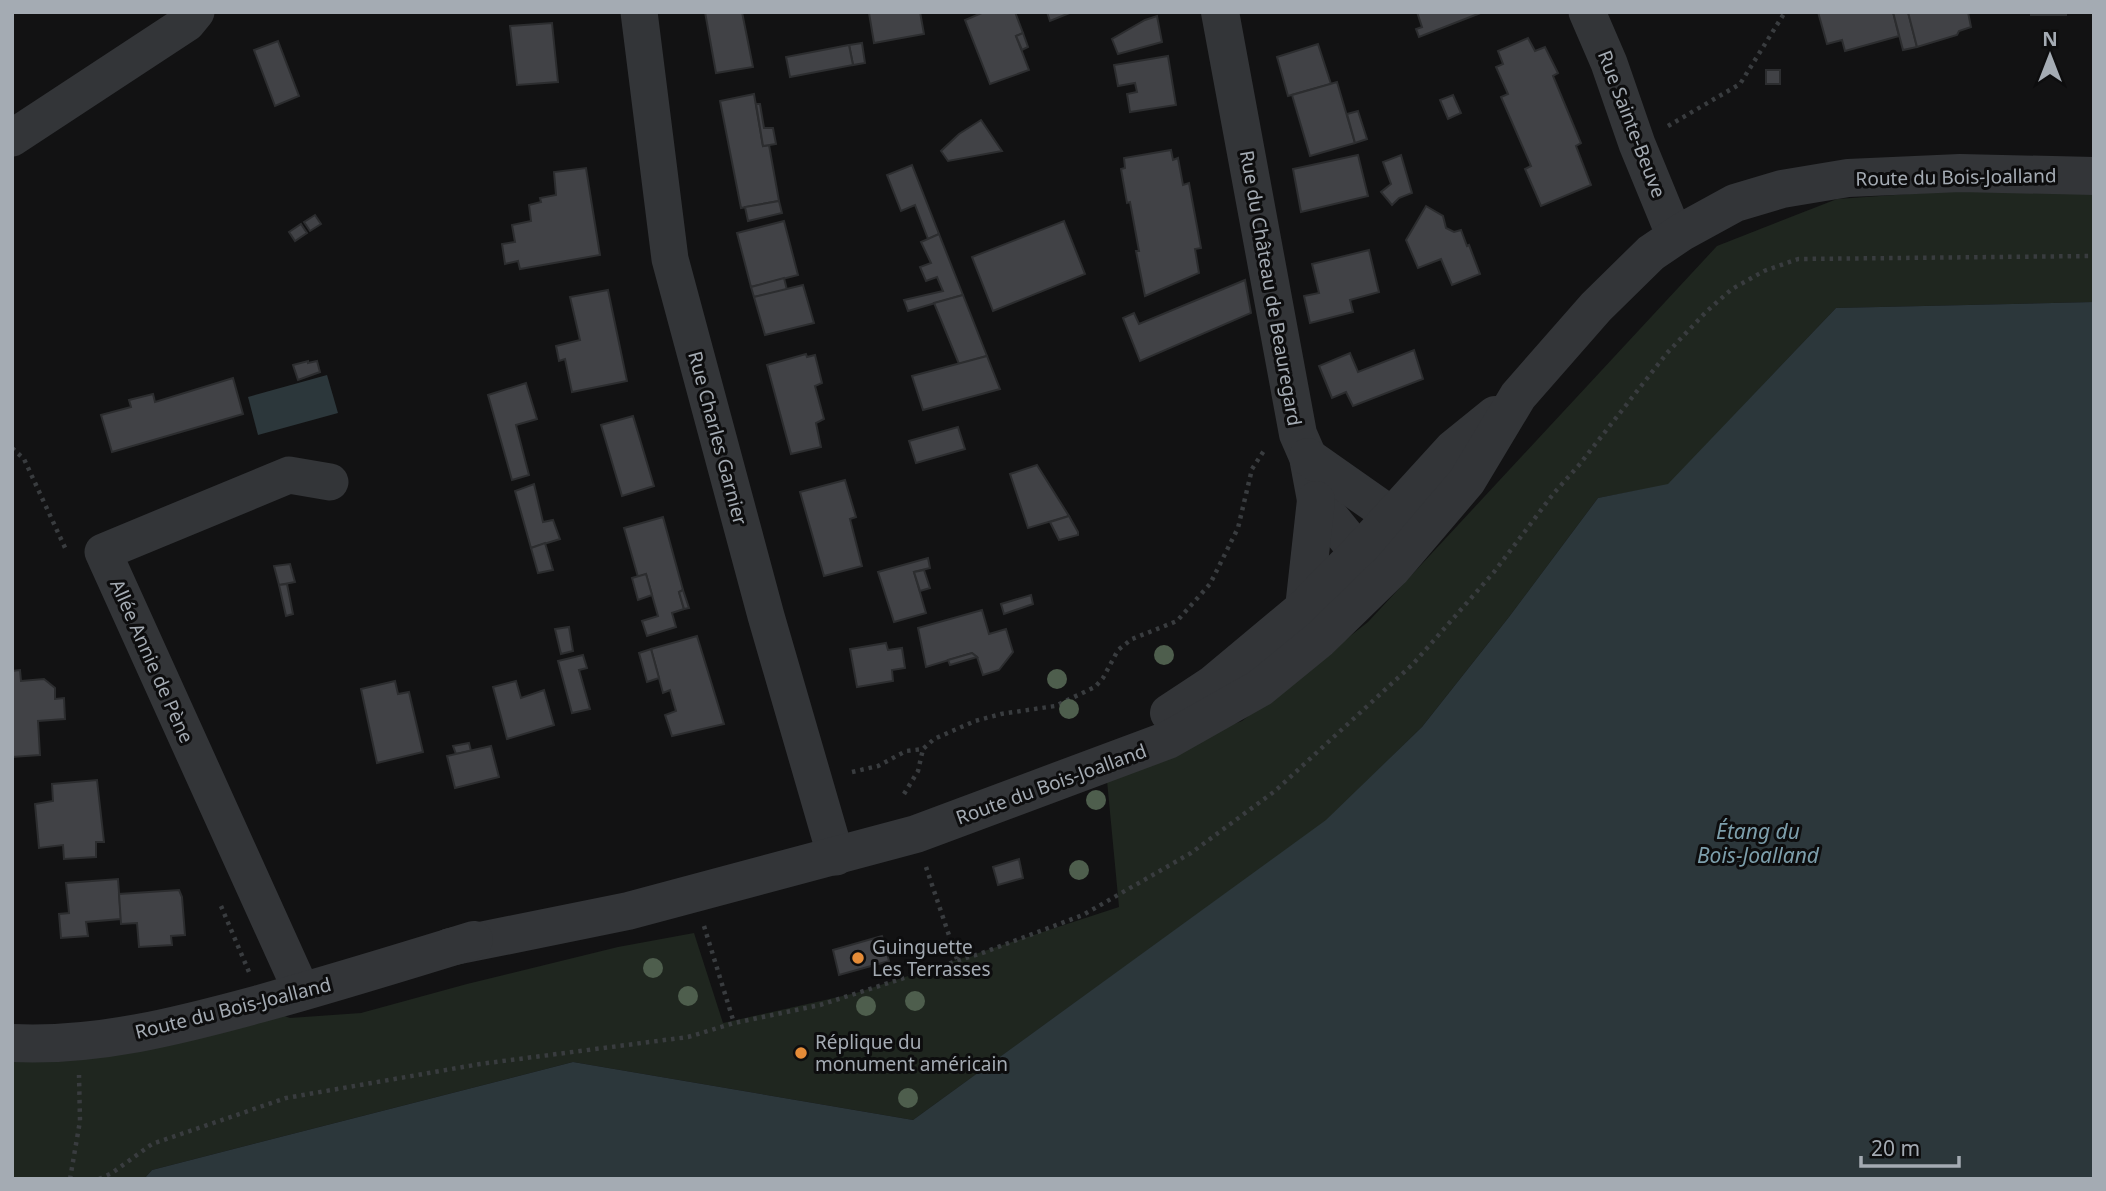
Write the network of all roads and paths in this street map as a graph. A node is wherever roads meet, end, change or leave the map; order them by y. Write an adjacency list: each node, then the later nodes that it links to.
1 (196, 12): 6 (street)
2 (639, 12): 21 (street, Rue Charles Garnier)
3 (1220, 12): 12 (street, Rue du Château de Beauregard)
4 (1587, 12): 7 (street, Rue Sainte-Beuve)
5 (1785, 12): 7 (path)
6 (12, 138)
7 (1637, 144): 9 (street, Rue Sainte-Beuve)
8 (2094, 176): 9 (street, Route du Bois-Joalland)
9 (1682, 232): 10 (street, Route du Bois-Joalland)
10 (1518, 396): 15 (street, Route du Bois-Joalland); 16 (street, Route du Bois-Joalland)
11 (1266, 447): 18 (path)
12 (1308, 457): 14 (street, Rue du Château de Beauregard); 15 (street)
13 (330, 482): 26 (street, Allée Annie de Pène)
14 (1316, 500): 16 (street); 17 (street)
15 (1392, 516): 16 (street)
16 (1375, 559): 17 (street, Route du Bois-Joalland)
17 (1312, 623): 21 (street, Route du Bois-Joalland)
18 (923, 749): 19 (path); 20 (path)
19 (852, 772)
20 (904, 794)
21 (832, 844): 24 (street, Route du Bois-Joalland); 24 (street, Route du Bois-Joalland)
22 (924, 862): 25 (path)
23 (704, 924): 27 (path)
24 (450, 947): 26 (street, Route du Bois-Joalland)
25 (957, 959)
26 (302, 992): 29 (street, Route du Bois-Joalland)
27 (734, 1023)
28 (12, 1043): 29 (street, Route du Bois-Joalland)
29 (79, 1043): 30 (path)
30 (70, 1179)

